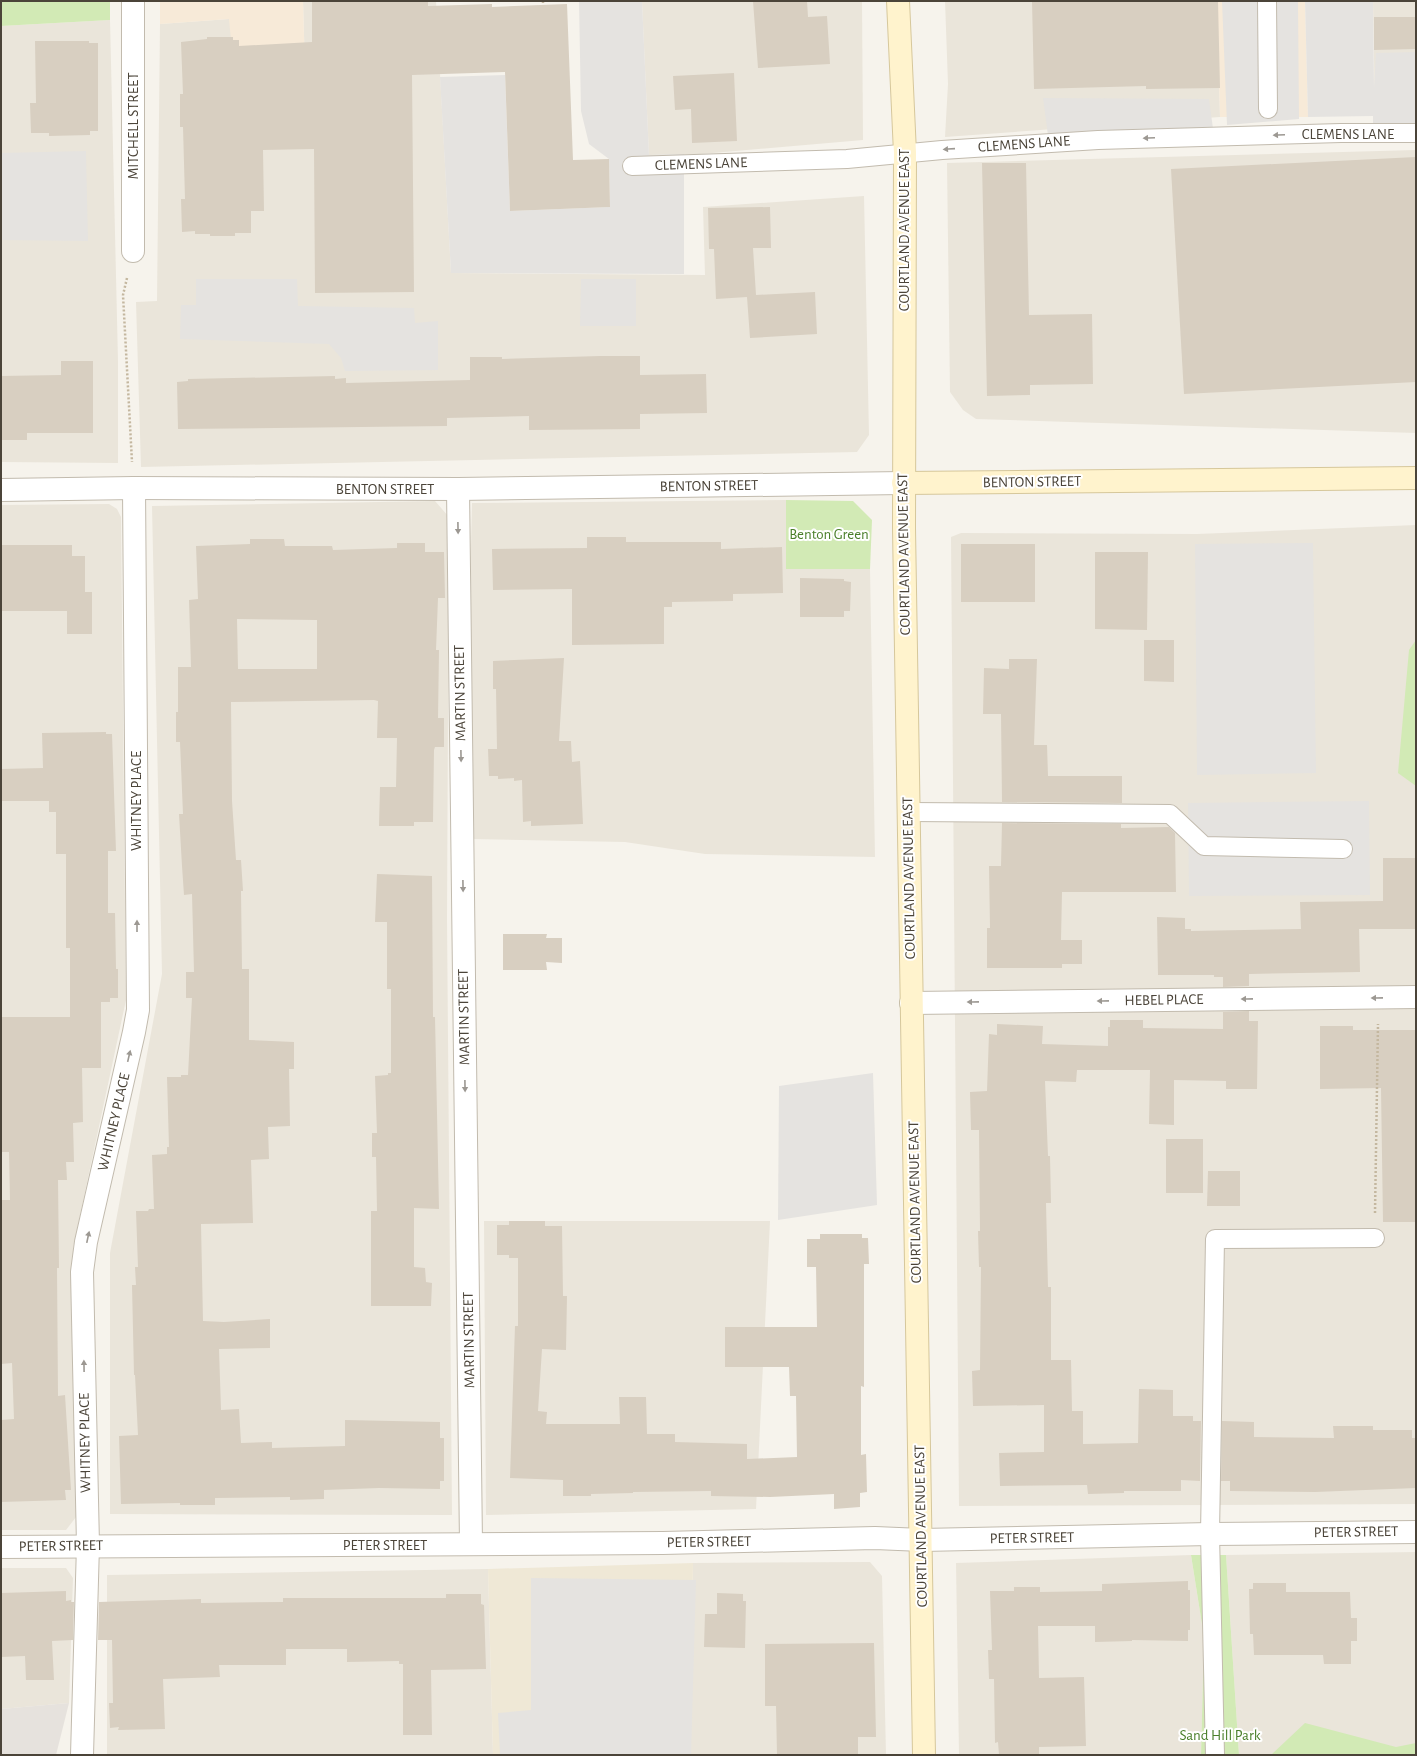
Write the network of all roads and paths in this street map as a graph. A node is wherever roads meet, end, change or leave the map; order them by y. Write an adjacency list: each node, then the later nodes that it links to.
1 (133, 1): 10 (street, MITCHELL STREET)
2 (543, 1): 5 (path)
3 (898, 1): 8 (main road, COURTLAND AVENUE EAST)
4 (1267, 1): 6 (lane)
5 (543, 5)
6 (1268, 109)
7 (1416, 133): 8 (lane, CLEMENS LANE, one-way to 8)
8 (904, 153): 9 (lane, CLEMENS LANE); 12 (main road, COURTLAND AVENUE EAST)
9 (632, 166)
10 (134, 251): 13 (path)
11 (1416, 478): 12 (main road, BENTON STREET)
12 (904, 483): 14 (street, BENTON STREET); 16 (main road, COURTLAND AVENUE EAST)
13 (134, 488): 14 (street, BENTON STREET); 15 (street, BENTON STREET); 26 (street, WHITNEY PLACE, one-way to 13)
14 (458, 489): 25 (street, MARTIN STREET, one-way to 25)
15 (1, 490)
16 (908, 812): 17 (lane); 20 (main road, COURTLAND AVENUE EAST)
17 (1344, 849)
18 (1416, 997): 19 (street, HEBEL PLACE)
19 (1378, 998): 20 (street, HEBEL PLACE, one-way to 20); 21 (path)
20 (911, 1003): 24 (main road, COURTLAND AVENUE EAST)
21 (1375, 1238): 23 (lane)
22 (1416, 1532): 23 (street, PETER STREET)
23 (1210, 1534): 24 (street, PETER STREET); 30 (lane)
24 (922, 1540): 25 (street, PETER STREET); 29 (main road, COURTLAND AVENUE EAST)
25 (471, 1544): 26 (street, PETER STREET)
26 (88, 1545): 27 (street, PETER STREET); 28 (street, WHITNEY PLACE)
27 (1, 1547)
28 (82, 1755)
29 (924, 1755)
30 (1215, 1755)

